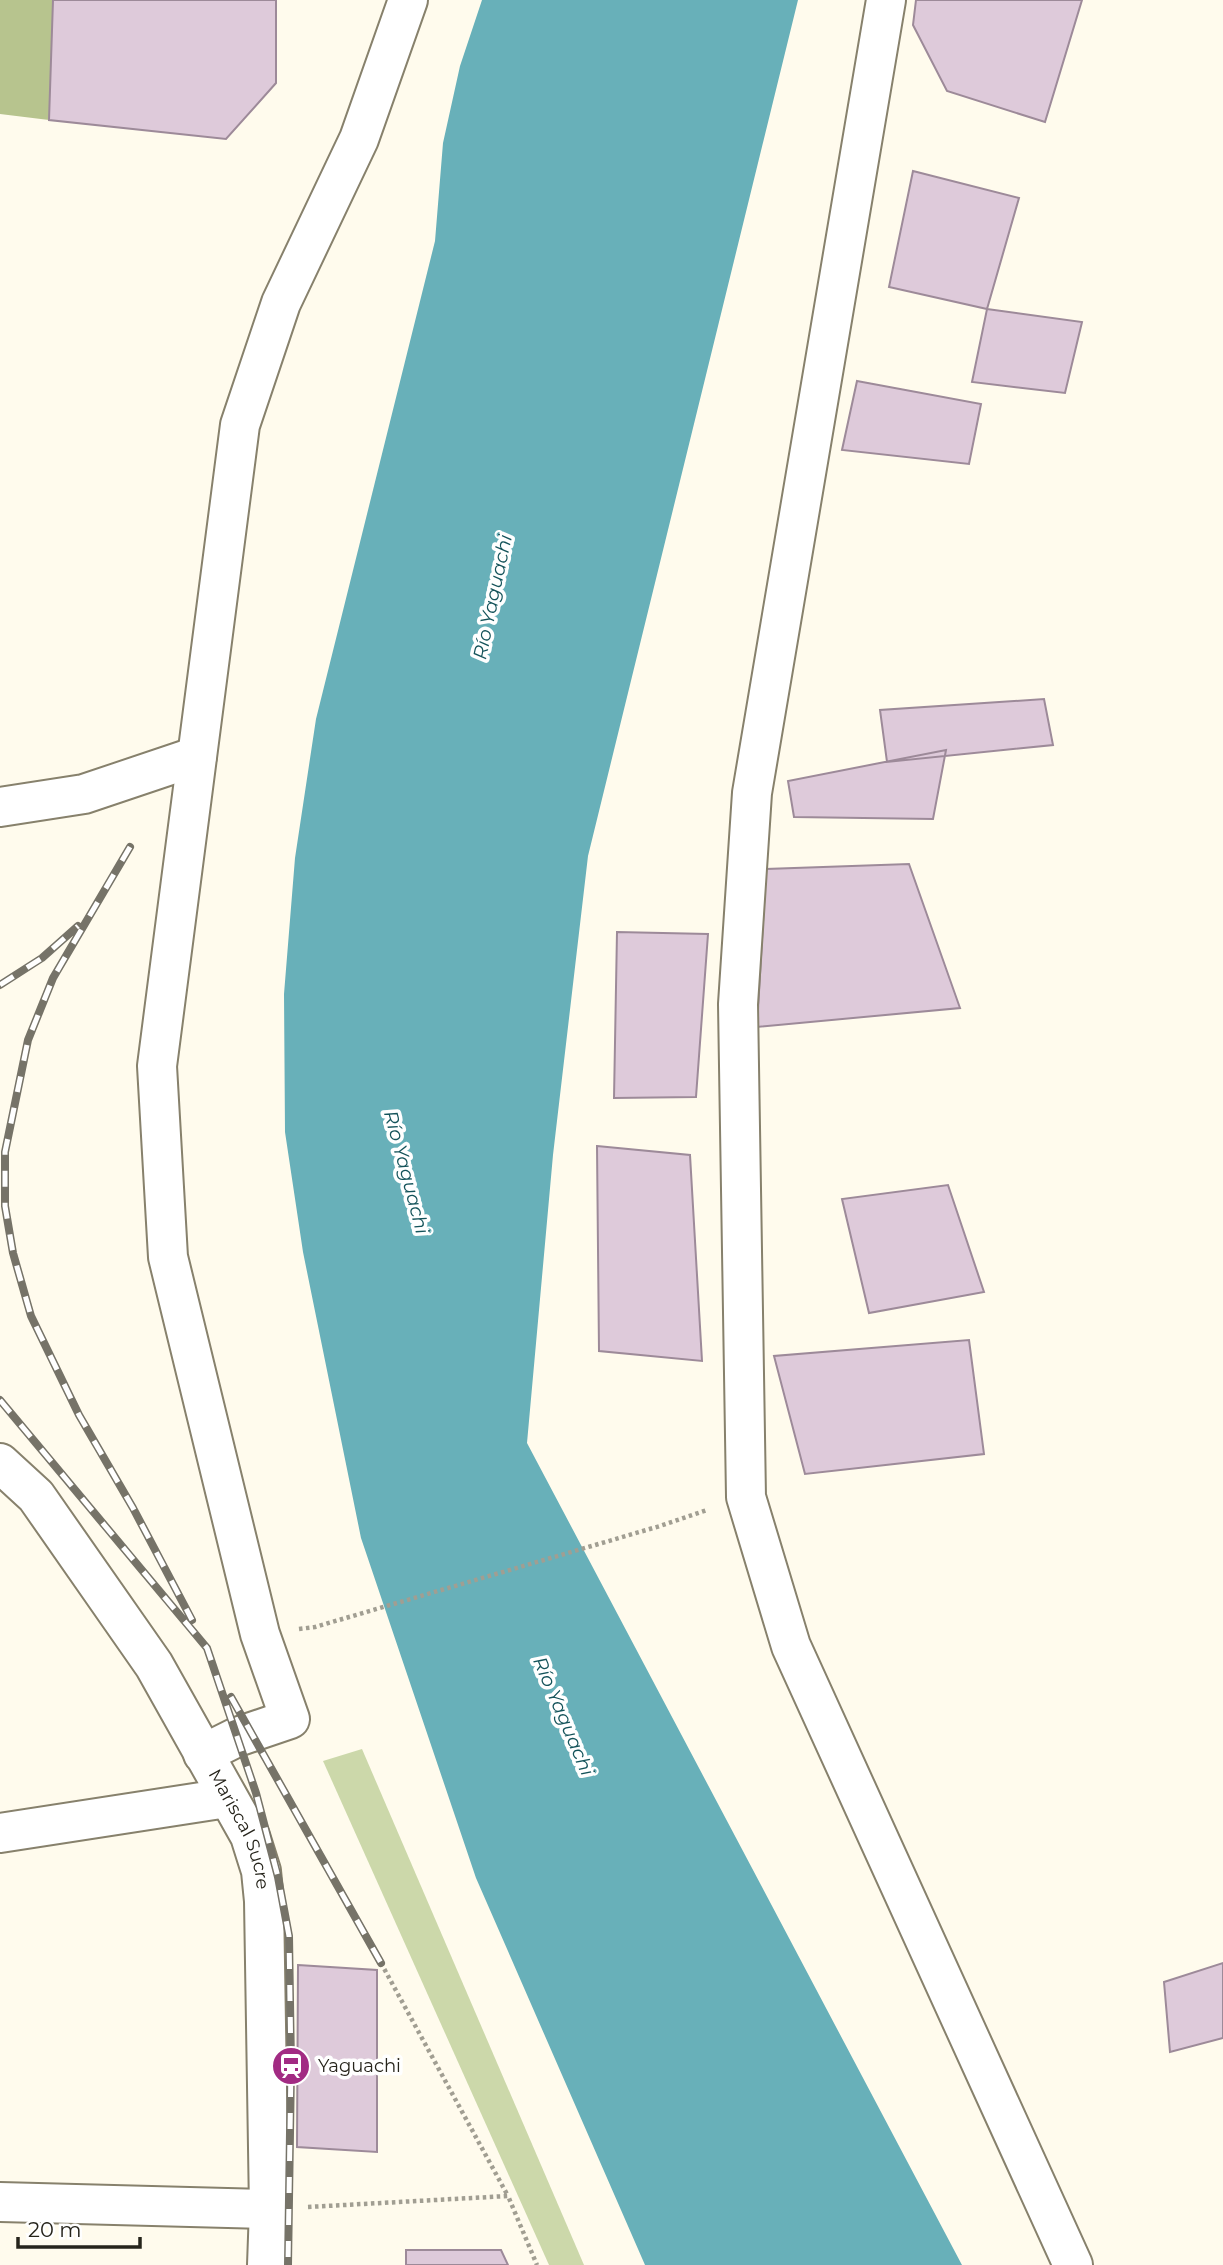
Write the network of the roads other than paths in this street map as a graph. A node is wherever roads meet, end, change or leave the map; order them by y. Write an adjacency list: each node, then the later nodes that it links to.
1 (408, 0): 3 (street)
2 (886, 0): 12 (street)
3 (197, 756): 4 (street); 6 (street)
4 (0, 807)
5 (0, 1463): 6 (street, Mariscal Sucre)
6 (203, 1754): 7 (street, Mariscal Sucre)
7 (227, 1798): 8 (street); 10 (street, Mariscal Sucre)
8 (0, 1833)
9 (0, 2202): 10 (street)
10 (269, 2209): 11 (street, Mariscal Sucre)
11 (267, 2265)
12 (1073, 2265)

